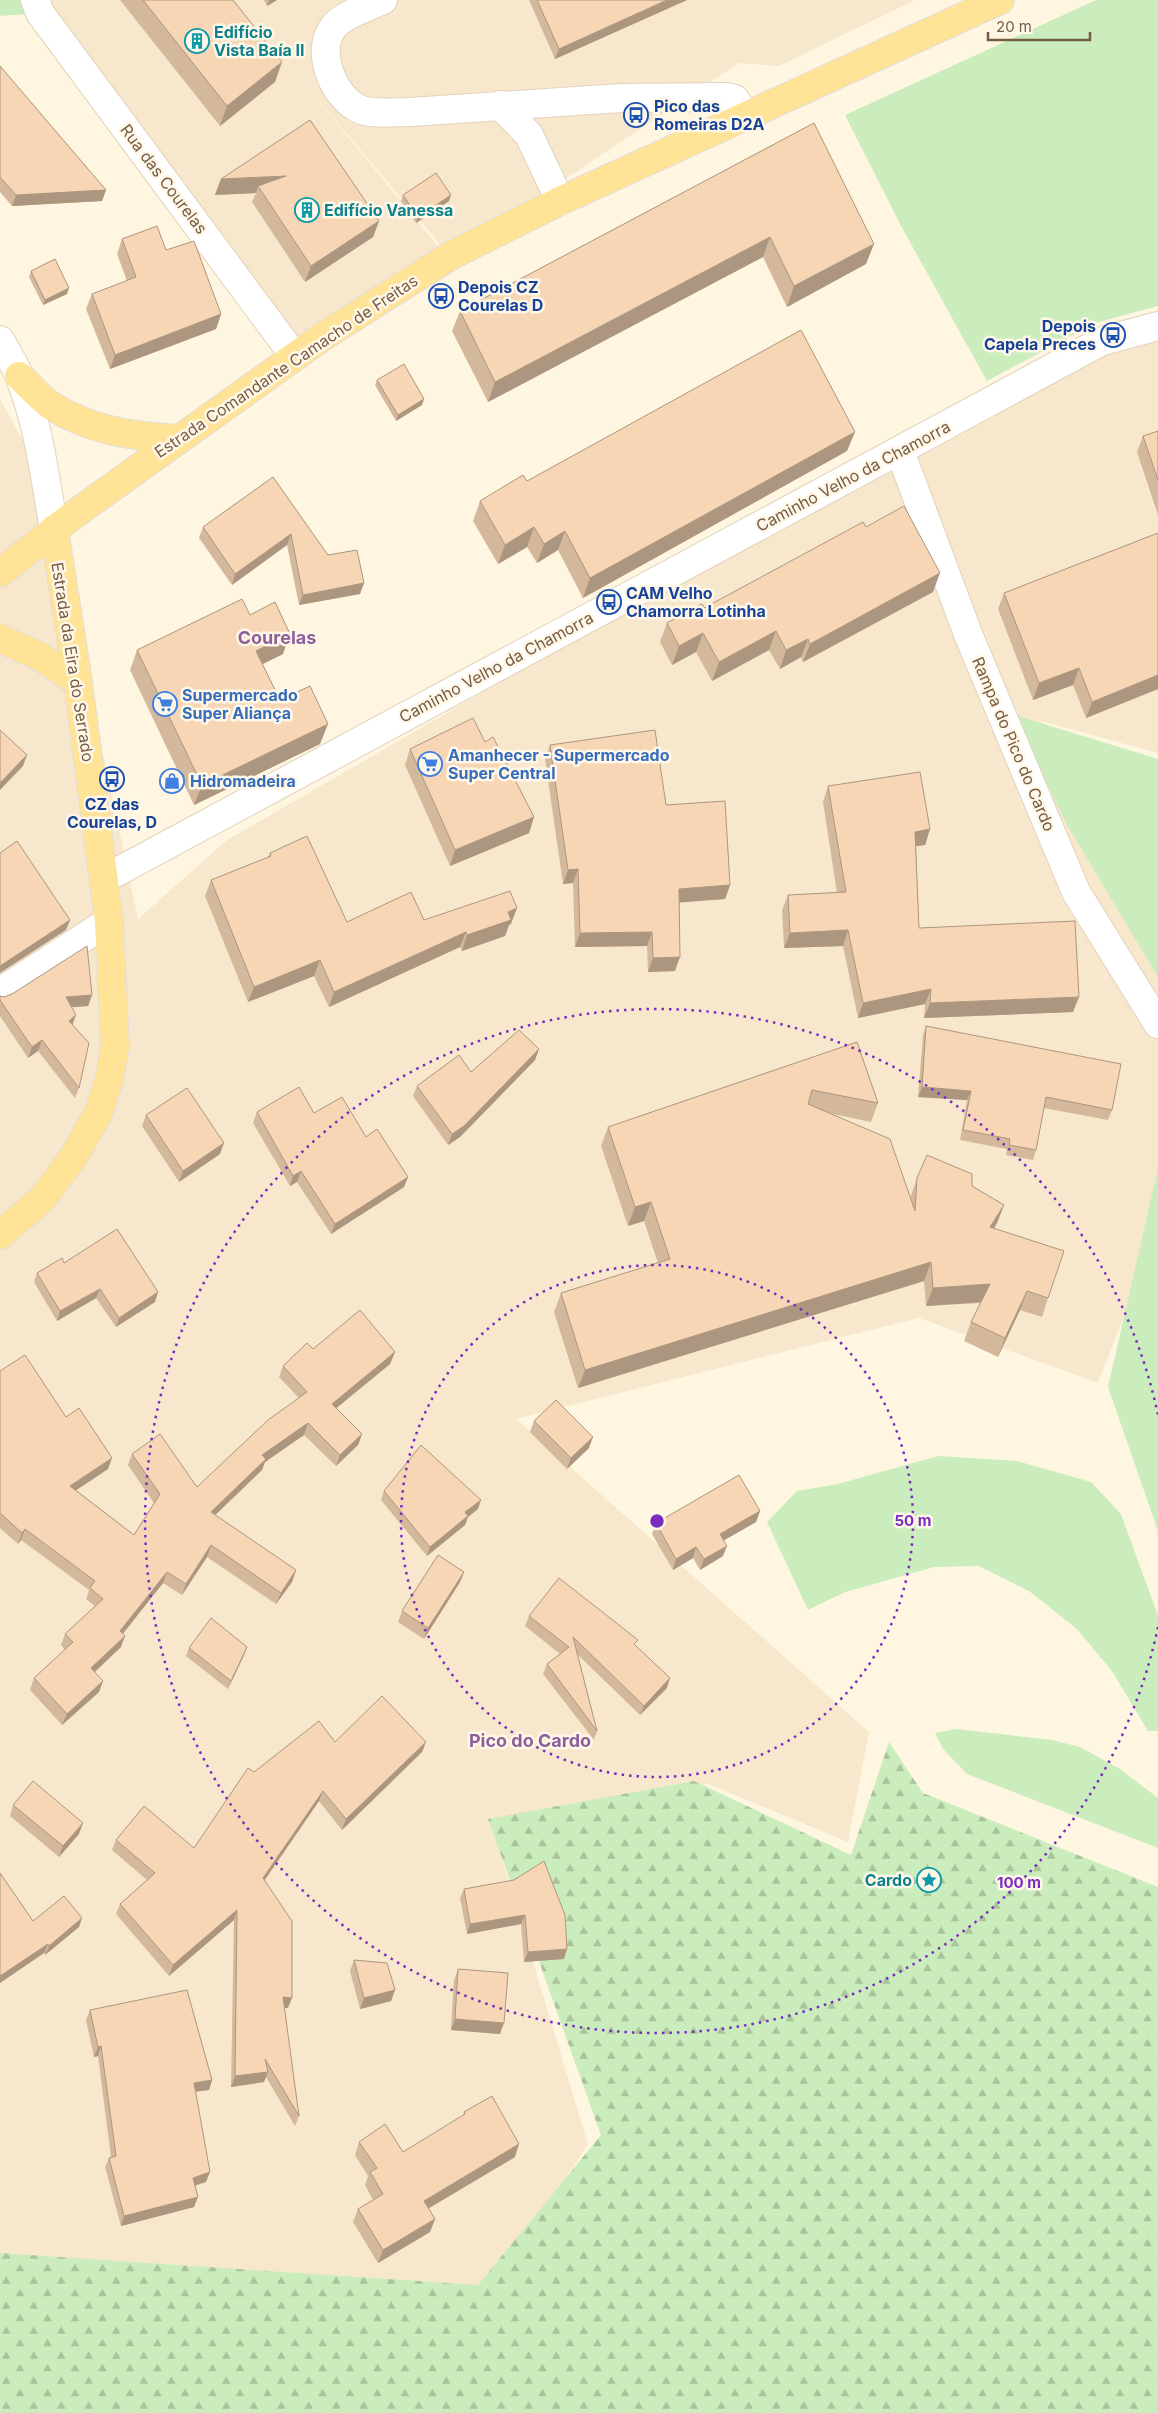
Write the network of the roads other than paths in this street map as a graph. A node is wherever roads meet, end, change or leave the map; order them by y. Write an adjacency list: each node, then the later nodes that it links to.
1 (35, 0): 9 (street, Rua das Courelas)
2 (382, 0): 4 (street)
3 (1000, 0): 5 (main road, Estrada Comandante Camacho de Freitas)
4 (500, 105): 5 (street); 6 (street)
5 (745, 116): 6 (main road, Estrada Comandante Camacho de Freitas)
6 (560, 201): 9 (main road, Estrada Comandante Camacho de Freitas)
7 (1158, 326): 12 (street, Caminho Velho da Chamorra)
8 (0, 340): 10 (street)
9 (295, 357): 11 (main road, Estrada Comandante Camacho de Freitas)
10 (20, 376): 11 (main road); 13 (street)
11 (179, 439): 13 (main road, Estrada Comandante Camacho de Freitas)
12 (900, 451): 17 (street, Caminho Velho da Chamorra); 20 (street, Rampa do Pico do Cardo)
13 (54, 529): 14 (main road, Estrada Comandante Camacho de Freitas); 16 (main road, Estrada da Eira do Serrado)
14 (0, 573)
15 (0, 638): 16 (main road)
16 (78, 682): 17 (main road, Estrada da Eira do Serrado)
17 (104, 879): 18 (main road, Estrada da Eira do Serrado)
18 (109, 921): 19 (street); 21 (main road, Estrada da Eira do Serrado)
19 (0, 992)
20 (1158, 1024)
21 (0, 1235)

